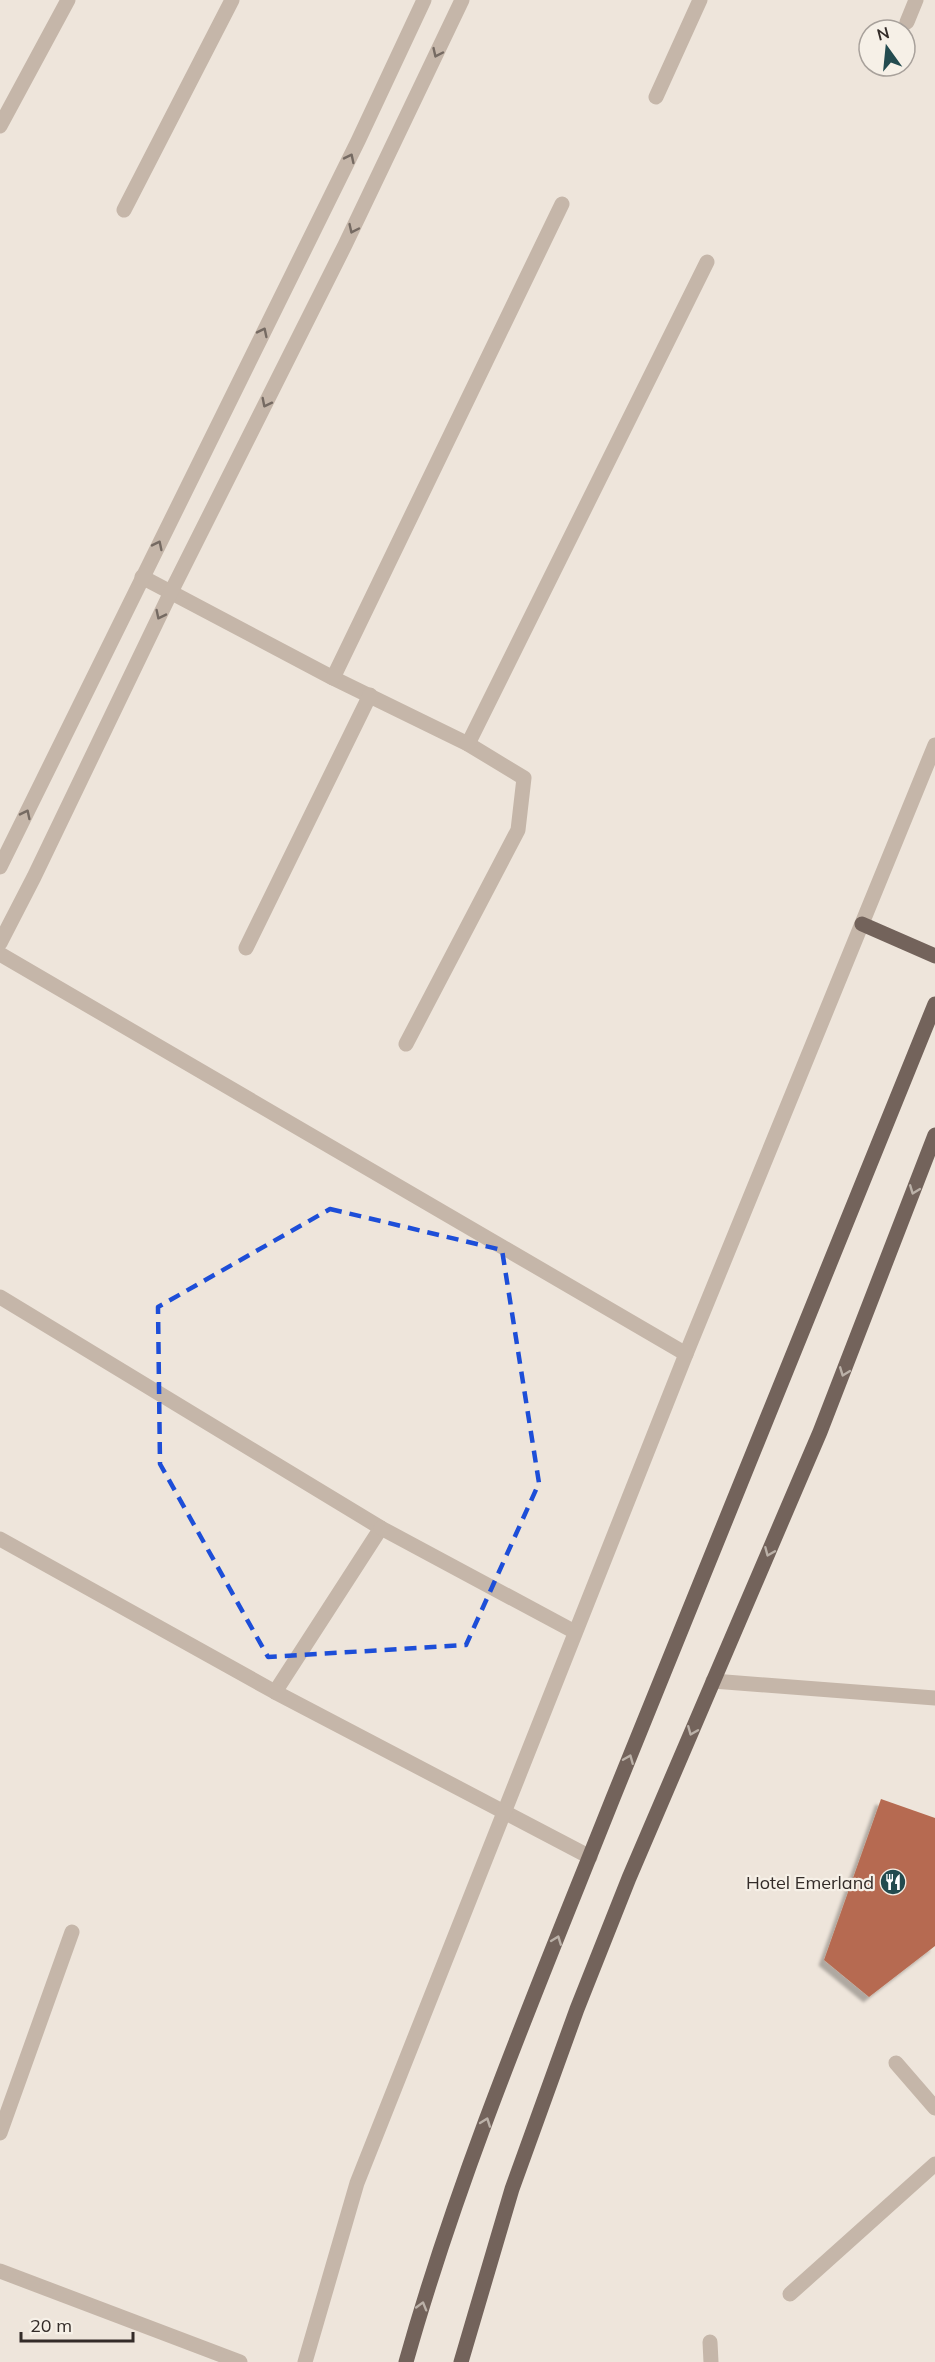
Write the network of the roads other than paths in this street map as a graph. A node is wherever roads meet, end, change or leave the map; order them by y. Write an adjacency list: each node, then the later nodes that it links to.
1 (68, 0): 9 (street)
2 (232, 0): 11 (street)
3 (424, 0): 13 (street, one-way to 3)
4 (462, 0): 14 (street, one-way to 14)
5 (700, 0): 8 (street)
6 (916, 0): 7 (street)
7 (909, 18)
8 (656, 97)
9 (0, 126)
10 (562, 204): 15 (street)
11 (124, 210)
12 (707, 262): 17 (street)
13 (142, 577): 14 (street); 19 (street, one-way to 13)
14 (171, 592): 15 (street); 21 (street, one-way to 21)
15 (333, 678): 16 (street)
16 (370, 695): 17 (street); 22 (street)
17 (468, 744): 26 (street)
18 (935, 745): 20 (street)
19 (0, 867)
20 (862, 924): 24 (main road); 29 (street)
21 (0, 943)
22 (246, 948)
23 (0, 954): 29 (street)
24 (935, 956)
25 (935, 1004): 37 (main road, one-way to 25)
26 (406, 1044)
27 (935, 1135): 33 (main road, one-way to 33)
28 (0, 1297): 30 (street)
29 (686, 1354): 32 (street)
30 (381, 1528): 32 (street); 34 (street)
31 (0, 1539): 34 (street)
32 (575, 1632): 36 (street)
33 (713, 1681): 35 (street); 49 (main road, one-way to 49)
34 (275, 1692): 36 (street)
35 (935, 1698)
36 (503, 1812): 37 (street); 47 (street)
37 (590, 1857): 48 (main road, one-way to 37)
38 (72, 1932): 41 (street)
39 (896, 2063): 40 (street)
40 (935, 2108)
41 (0, 2133)
42 (935, 2164): 44 (street)
43 (0, 2271): 46 (street)
44 (790, 2294)
45 (710, 2342): 50 (street)
46 (240, 2362)
47 (305, 2362)
48 (406, 2362)
49 (461, 2362)
50 (711, 2362)

